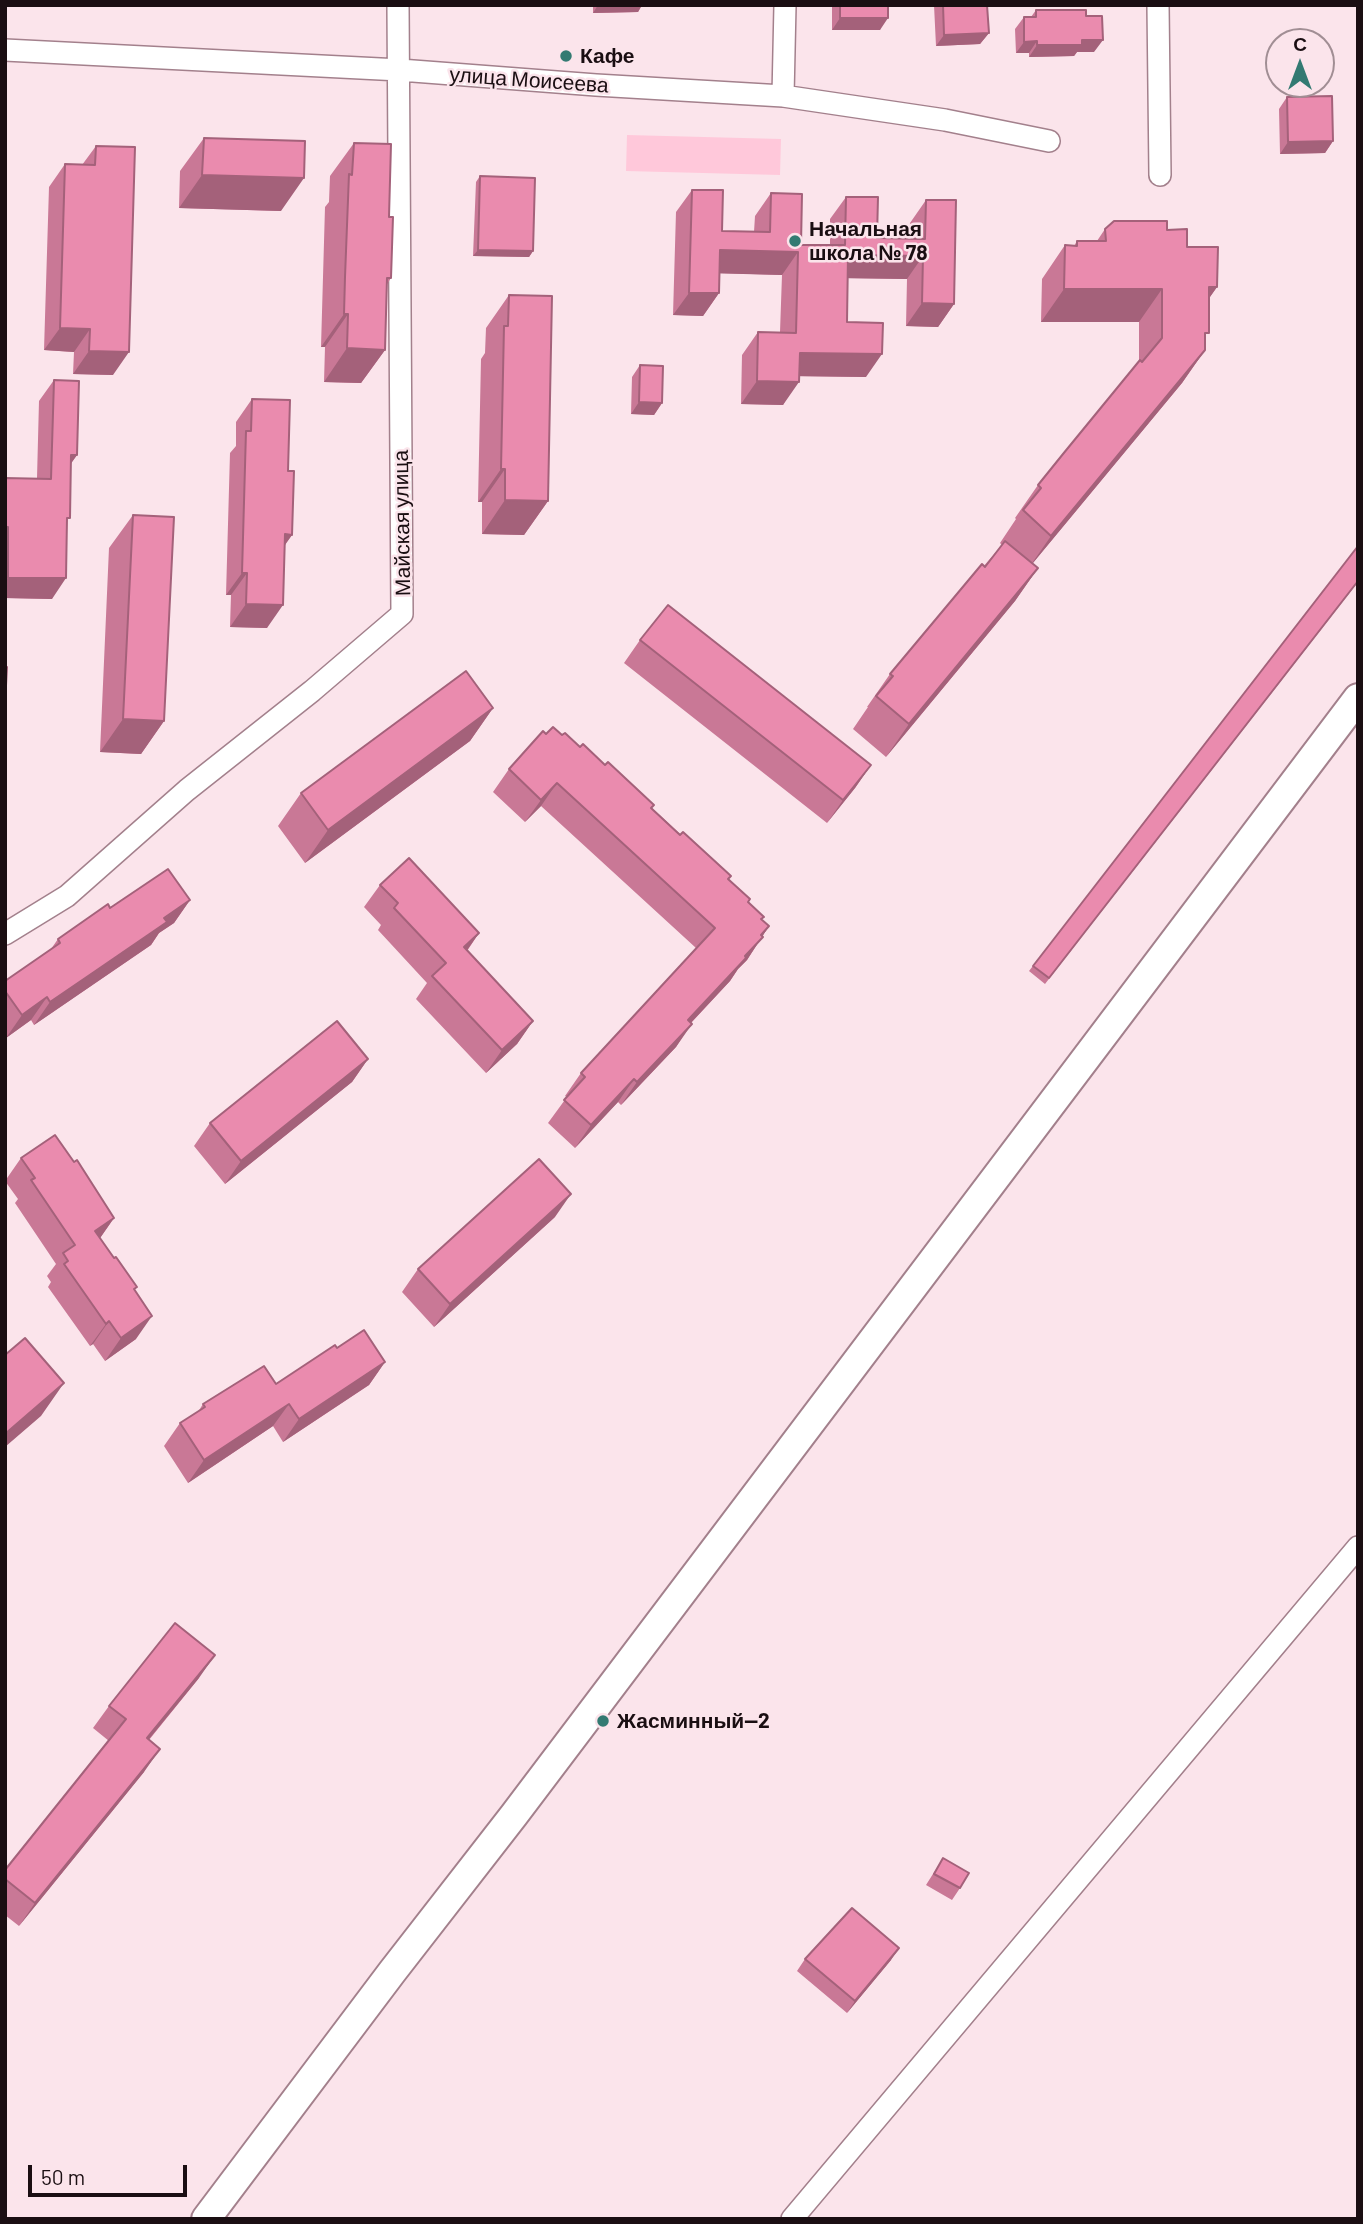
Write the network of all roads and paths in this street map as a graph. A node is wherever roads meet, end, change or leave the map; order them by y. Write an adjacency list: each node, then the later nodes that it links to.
1 (398, 5): 5 (street, Майская улица)
2 (785, 5): 6 (street)
3 (1158, 5): 8 (street)
4 (5, 50): 5 (street, улица Моисеева)
5 (400, 70): 6 (street, улица Моисеева); 10 (street, Майская улица)
6 (783, 96): 7 (street, улица Моисеева)
7 (1049, 141)
8 (1160, 175)
9 (1358, 698): 12 (main road)
10 (5, 934)
11 (1358, 1547): 13 (street)
12 (206, 2219)
13 (792, 2219)

